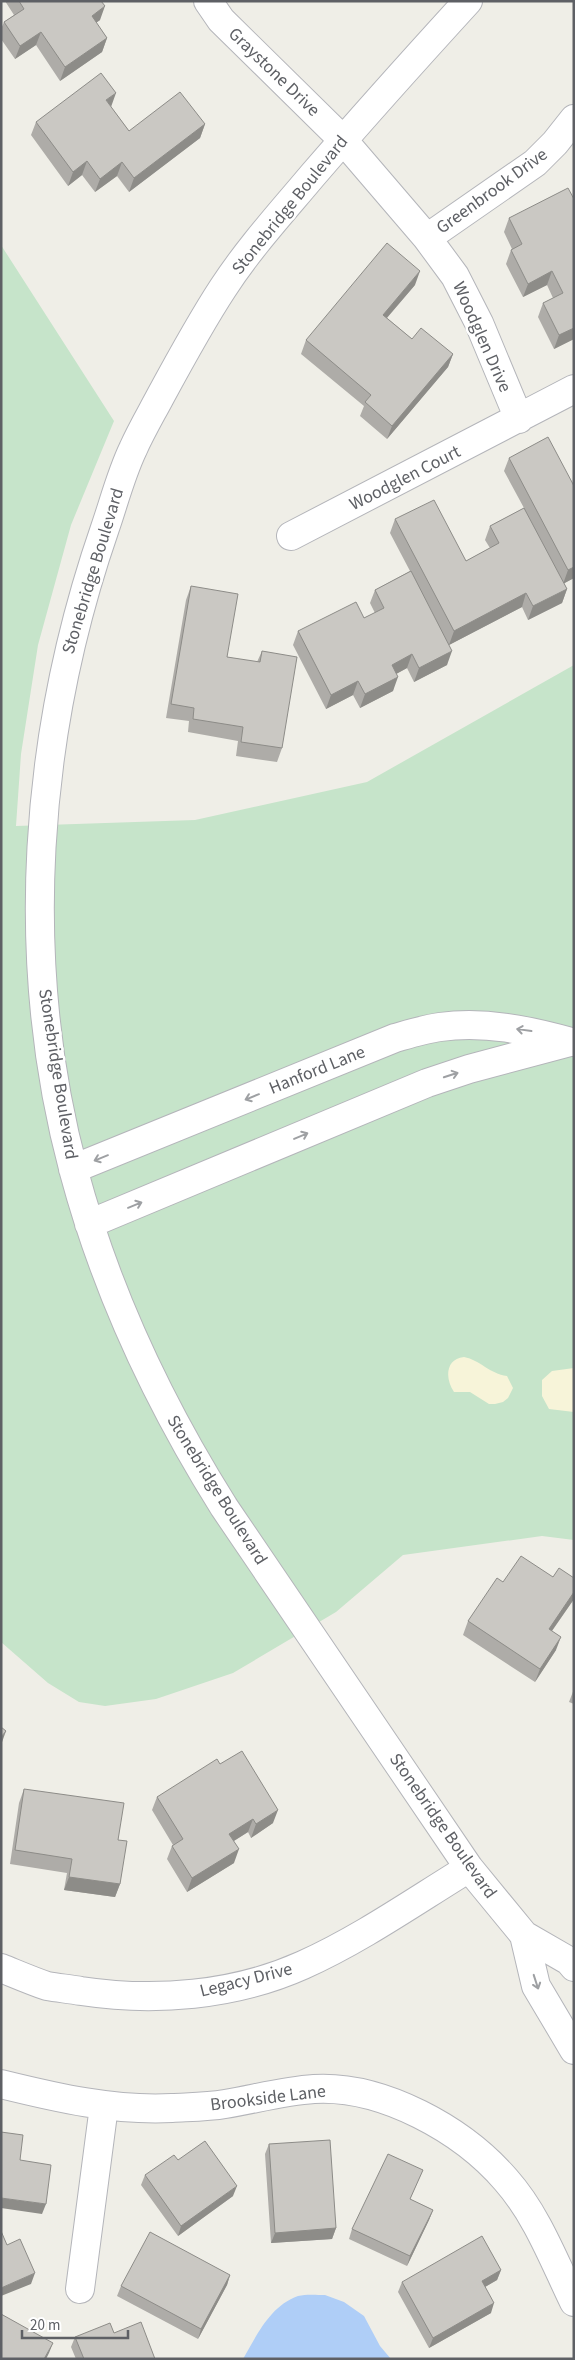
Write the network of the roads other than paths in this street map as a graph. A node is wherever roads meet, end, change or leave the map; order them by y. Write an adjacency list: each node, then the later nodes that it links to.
1 (208, 1): 4 (street, Graystone Drive)
2 (468, 1): 4 (street, Stonebridge Boulevard)
3 (574, 119): 5 (street, Greenbrook Drive)
4 (343, 140): 5 (street, Woodglen Drive); 10 (street, Stonebridge Boulevard)
5 (427, 238): 7 (street, Woodglen Drive)
6 (574, 389): 7 (street)
7 (519, 419): 8 (street, Woodglen Court)
8 (292, 536)
9 (572, 1042): 10 (street, Hanford Lane, one-way to 10); 11 (street, Hanford Lane, one-way to 9)
10 (73, 1169): 11 (street, Stonebridge Boulevard)
11 (89, 1224): 12 (street, Stonebridge Boulevard)
12 (469, 1868): 13 (street, Stonebridge Boulevard); 14 (street, Legacy Drive)
13 (524, 1935): 15 (street, Stonebridge Boulevard); 16 (street, Stonebridge Boulevard, one-way to 16)
14 (1, 1968)
15 (574, 1968)
16 (574, 2050)
17 (1, 2084): 18 (street, Brookside Lane)
18 (104, 2106): 19 (street); 20 (street, Brookside Lane)
19 (80, 2289)
20 (574, 2302)

